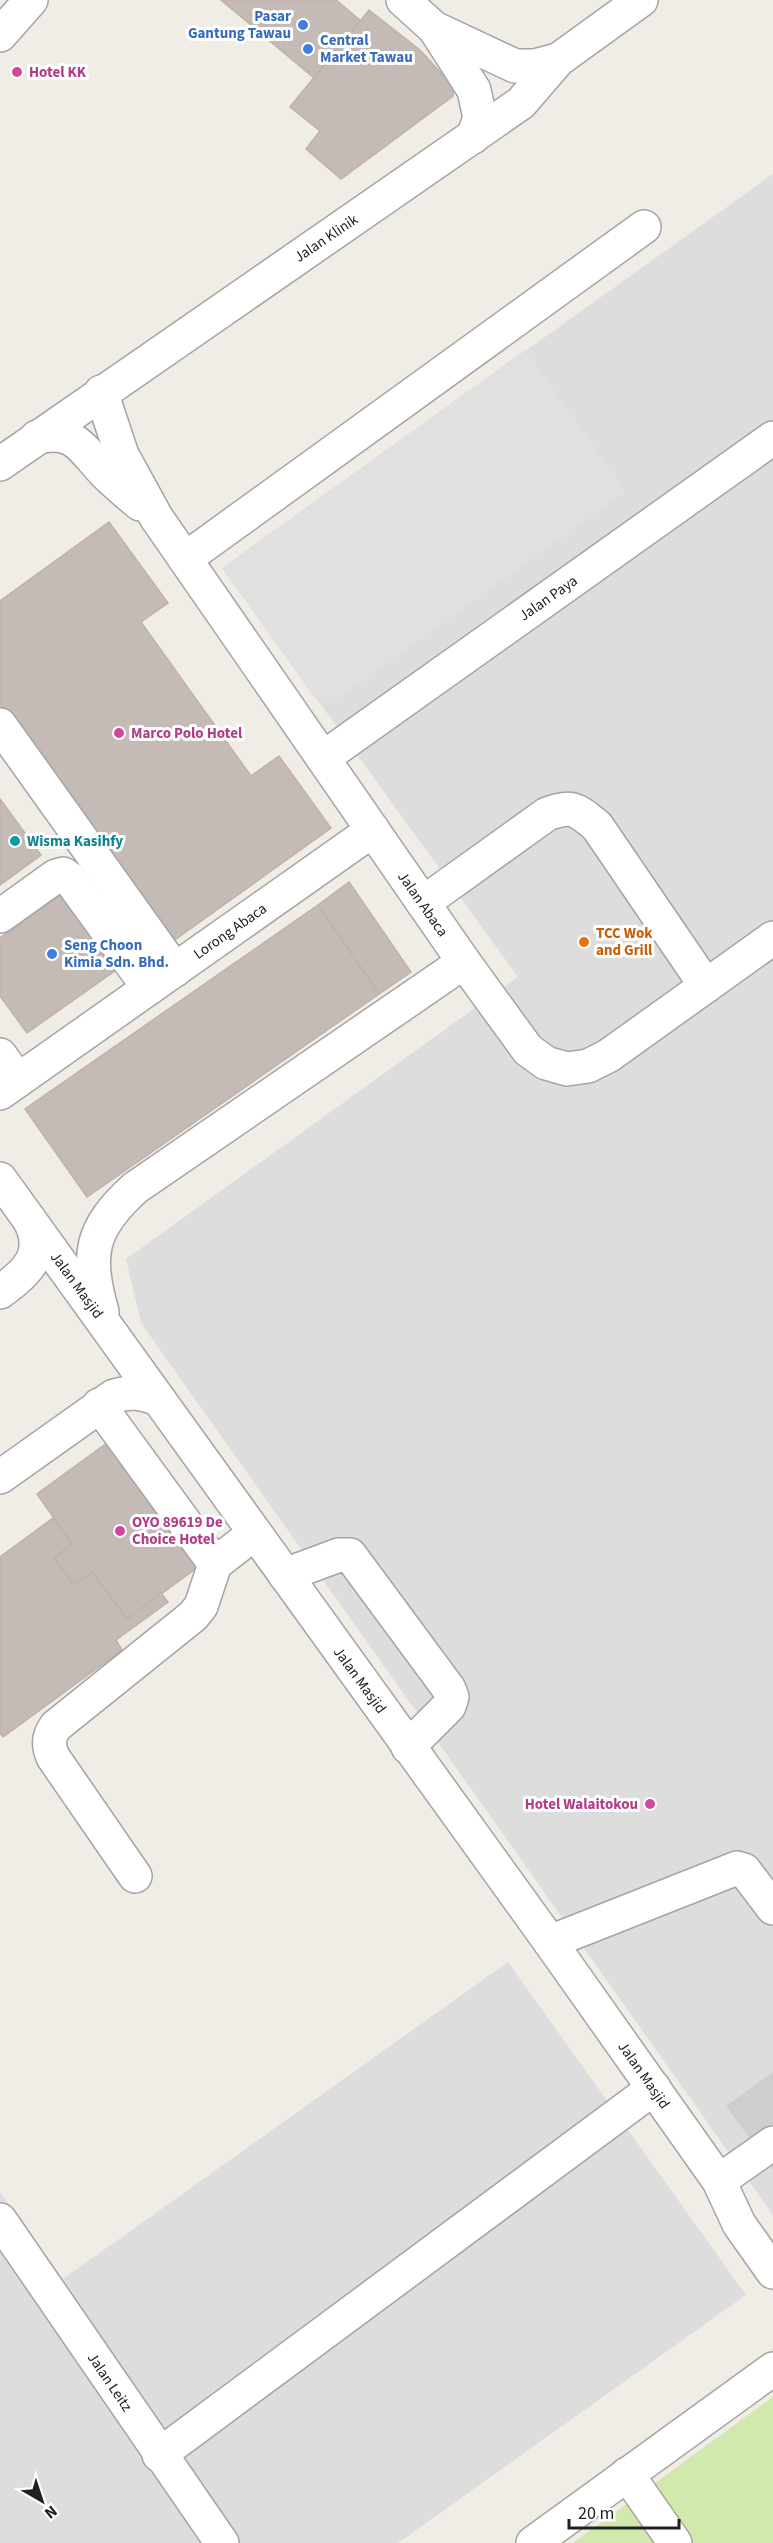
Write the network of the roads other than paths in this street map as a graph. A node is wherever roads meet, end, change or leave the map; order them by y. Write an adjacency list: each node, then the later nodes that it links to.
1 (31, 0): 5 (street)
2 (403, 0): 4 (street)
3 (641, 0): 6 (street, Jalan Klinik)
4 (434, 27): 6 (street); 7 (street)
5 (0, 35)
6 (558, 60): 7 (street, Jalan Klinik)
7 (473, 137): 9 (street, Jalan Klinik)
8 (644, 227): 14 (street)
9 (101, 392): 10 (street, Jalan Klinik); 13 (street)
10 (37, 437): 12 (street, Jalan Klinik); 13 (street)
11 (773, 438): 16 (street, Jalan Paya)
12 (0, 464)
13 (156, 517): 14 (street, Jalan Abaca)
14 (184, 559): 16 (street, Jalan Abaca)
15 (0, 725): 22 (street)
16 (323, 758): 17 (street, Jalan Abaca)
17 (373, 830): 18 (street, Jalan Abaca); 22 (street, Lorong Abaca)
18 (423, 903): 21 (street, Jalan Abaca); 23 (street)
19 (0, 916): 22 (street)
20 (773, 938): 23 (street, Jalan Abaca)
21 (464, 962): 23 (street, Jalan Abaca); 28 (street)
22 (162, 979): 24 (street, Lorong Abaca)
23 (706, 986)
24 (6, 1076)
25 (0, 1179): 26 (street, Jalan Masjid)
26 (28, 1218): 27 (street); 28 (street, Jalan Masjid)
27 (0, 1292)
28 (105, 1323): 29 (street, Jalan Masjid)
29 (158, 1399): 30 (street); 32 (street, Jalan Masjid)
30 (99, 1405): 31 (street); 33 (street)
31 (0, 1477)
32 (255, 1533): 33 (street); 34 (street, Jalan Masjid)
33 (215, 1564): 36 (street)
34 (285, 1575): 35 (street, Jalan Masjid); 35 (street)
35 (408, 1747): 38 (street, Jalan Masjid)
36 (135, 1876)
37 (773, 1908): 38 (street)
38 (550, 1942): 39 (street, Jalan Masjid)
39 (654, 2088): 41 (street, Jalan Masjid); 46 (street)
40 (773, 2143): 41 (street)
41 (719, 2181): 43 (street, Jalan Masjid); 44 (street, Jalan Masjid)
42 (0, 2220): 46 (street, Jalan Leitz)
43 (773, 2236)
44 (773, 2272)
45 (773, 2369): 47 (street)
46 (159, 2455): 48 (street, Jalan Leitz)
47 (627, 2474): 49 (street); 50 (street)
48 (222, 2543)
49 (533, 2543)
50 (675, 2543)

